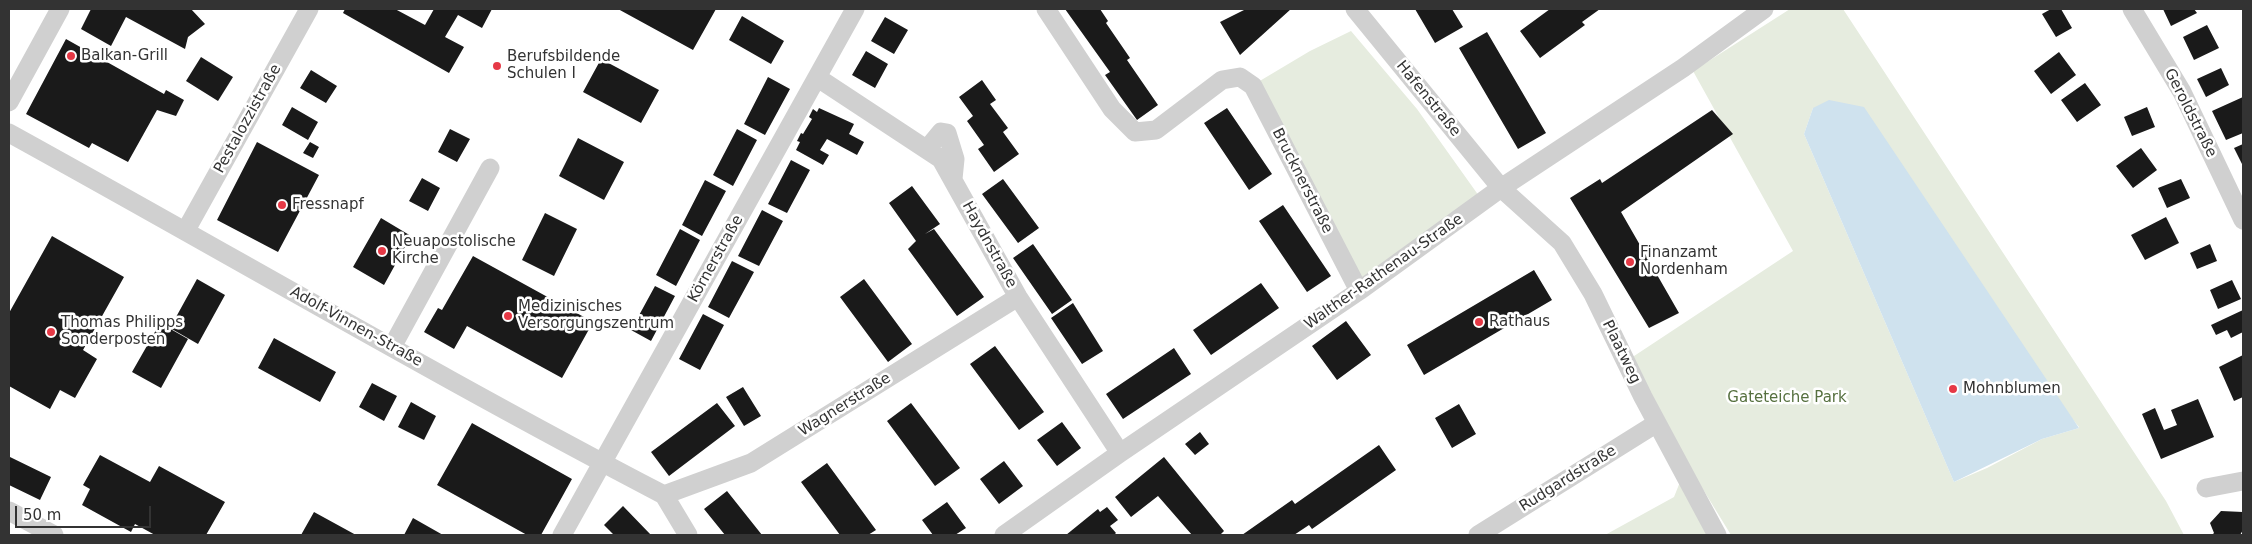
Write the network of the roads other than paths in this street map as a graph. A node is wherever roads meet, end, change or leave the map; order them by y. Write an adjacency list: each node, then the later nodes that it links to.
1 (60, 9): 9 (street)
2 (309, 9): 14 (street, Pestalozzistraße)
3 (855, 9): 8 (street, Körnerstraße)
4 (1046, 9): 15 (street, Brucknerstraße)
5 (1355, 9): 12 (street, Hafenstraße)
6 (1764, 9): 12 (street, Walther-Rathenau-Straße)
7 (2132, 9): 13 (street, Geroldstraße)
8 (818, 78): 16 (street, Haydnstraße); 20 (street, Körnerstraße)
9 (9, 102)
10 (9, 133): 14 (street, Adolf-Vinnen-Straße)
11 (490, 168): 17 (street)
12 (1501, 188): 15 (street, Walther-Rathenau-Straße); 18 (street, Plaatweg)
13 (2243, 220)
14 (186, 230): 17 (street, Adolf-Vinnen-Straße)
15 (1359, 291): 19 (street, Walther-Rathenau-Straße)
16 (1018, 297): 19 (street, Haydnstraße); 23 (street, Wagnerstraße)
17 (392, 348): 20 (street, Adolf-Vinnen-Straße)
18 (1657, 423): 29 (street, Rudgardstraße); 30 (street, Plaatweg)
19 (1120, 453): 28 (street, Walther-Rathenau-Straße)
20 (602, 463): 23 (street, Adolf-Vinnen-Straße); 26 (street, Körnerstraße)
21 (2243, 482): 22 (street)
22 (2206, 488)
23 (664, 495): 27 (street)
24 (9, 510): 25 (street)
25 (54, 535)
26 (562, 535)
27 (688, 535)
28 (1004, 535)
29 (1478, 535)
30 (1717, 535)

